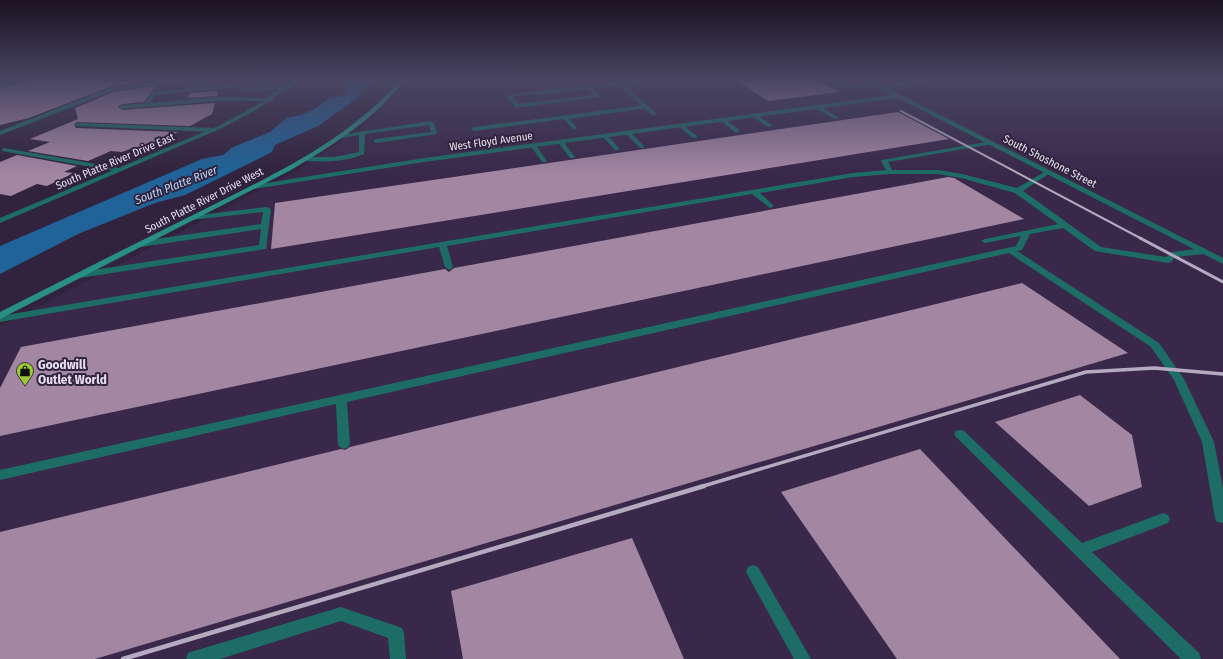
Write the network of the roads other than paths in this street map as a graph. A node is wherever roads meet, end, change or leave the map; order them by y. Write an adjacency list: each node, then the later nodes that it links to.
1 (57, 111): 22 (street)
2 (250, 111): 19 (street, South Platte River Drive East)
3 (374, 111): 25 (street, South Platte River Drive West)
4 (615, 111): 11 (street)
5 (650, 111): 9 (street)
6 (787, 111): 10 (street, West Floyd Avenue)
7 (823, 111): 12 (street)
8 (927, 111): 29 (street, South Shoshone Street)
9 (654, 114)
10 (754, 115): 13 (street, West Floyd Avenue); 16 (street)
11 (565, 117): 17 (street); 18 (street)
12 (836, 118)
13 (722, 119): 15 (street, West Floyd Avenue); 20 (street)
14 (78, 125): 19 (street)
15 (680, 125): 21 (street, West Floyd Avenue); 26 (street)
16 (770, 126)
17 (574, 128)
18 (474, 129)
19 (214, 130): 37 (street, South Platte River Drive East)
20 (737, 131)
21 (627, 132): 24 (street, West Floyd Avenue); 31 (street)
22 (0, 133)
23 (362, 133): 25 (street); 27 (street); 35 (street)
24 (604, 135): 28 (street, West Floyd Avenue); 32 (street)
25 (342, 136): 35 (street, South Platte River Drive West)
26 (695, 137)
27 (376, 141)
28 (560, 141): 30 (street, West Floyd Avenue); 34 (street)
29 (991, 143): 38 (street); 39 (street, South Shoshone Street)
30 (533, 145): 36 (street); 40 (street, West Floyd Avenue)
31 (642, 147)
32 (617, 149)
33 (4, 150): 37 (street)
34 (572, 157)
35 (305, 159): 40 (street, South Platte River Drive West)
36 (544, 161)
37 (119, 170): 45 (street, South Platte River Drive East)
38 (890, 172): 41 (street); 42 (street)
39 (1048, 172): 41 (street); 53 (street, South Shoshone Street)
40 (254, 187): 44 (street, South Platte River Drive West)
41 (1018, 191): 46 (street)
42 (754, 192): 43 (street); 51 (street)
43 (770, 206)
44 (191, 218): 47 (street); 50 (street, South Platte River Drive West)
45 (0, 220)
46 (1064, 225): 48 (street); 53 (street)
47 (265, 226): 50 (street); 56 (street)
48 (1027, 232): 49 (street); 52 (street)
49 (985, 241)
50 (142, 244): 56 (street, South Platte River Drive West)
51 (442, 245): 55 (street); 58 (street)
52 (1010, 250): 59 (street); 63 (street)
53 (1204, 251): 54 (street, South Shoshone Street)
54 (1223, 261)
55 (449, 267)
56 (80, 275): 57 (street, South Platte River Drive West)
57 (0, 316)
58 (0, 319)
59 (341, 399): 61 (street); 62 (street)
60 (960, 434): 65 (street)
61 (344, 444)
62 (0, 475)
63 (1222, 518)
64 (1163, 519): 65 (street)
65 (1080, 550): 70 (street)
66 (753, 572): 69 (street)
67 (194, 659): 68 (street)
68 (398, 659)
69 (803, 659)
70 (1193, 659)

